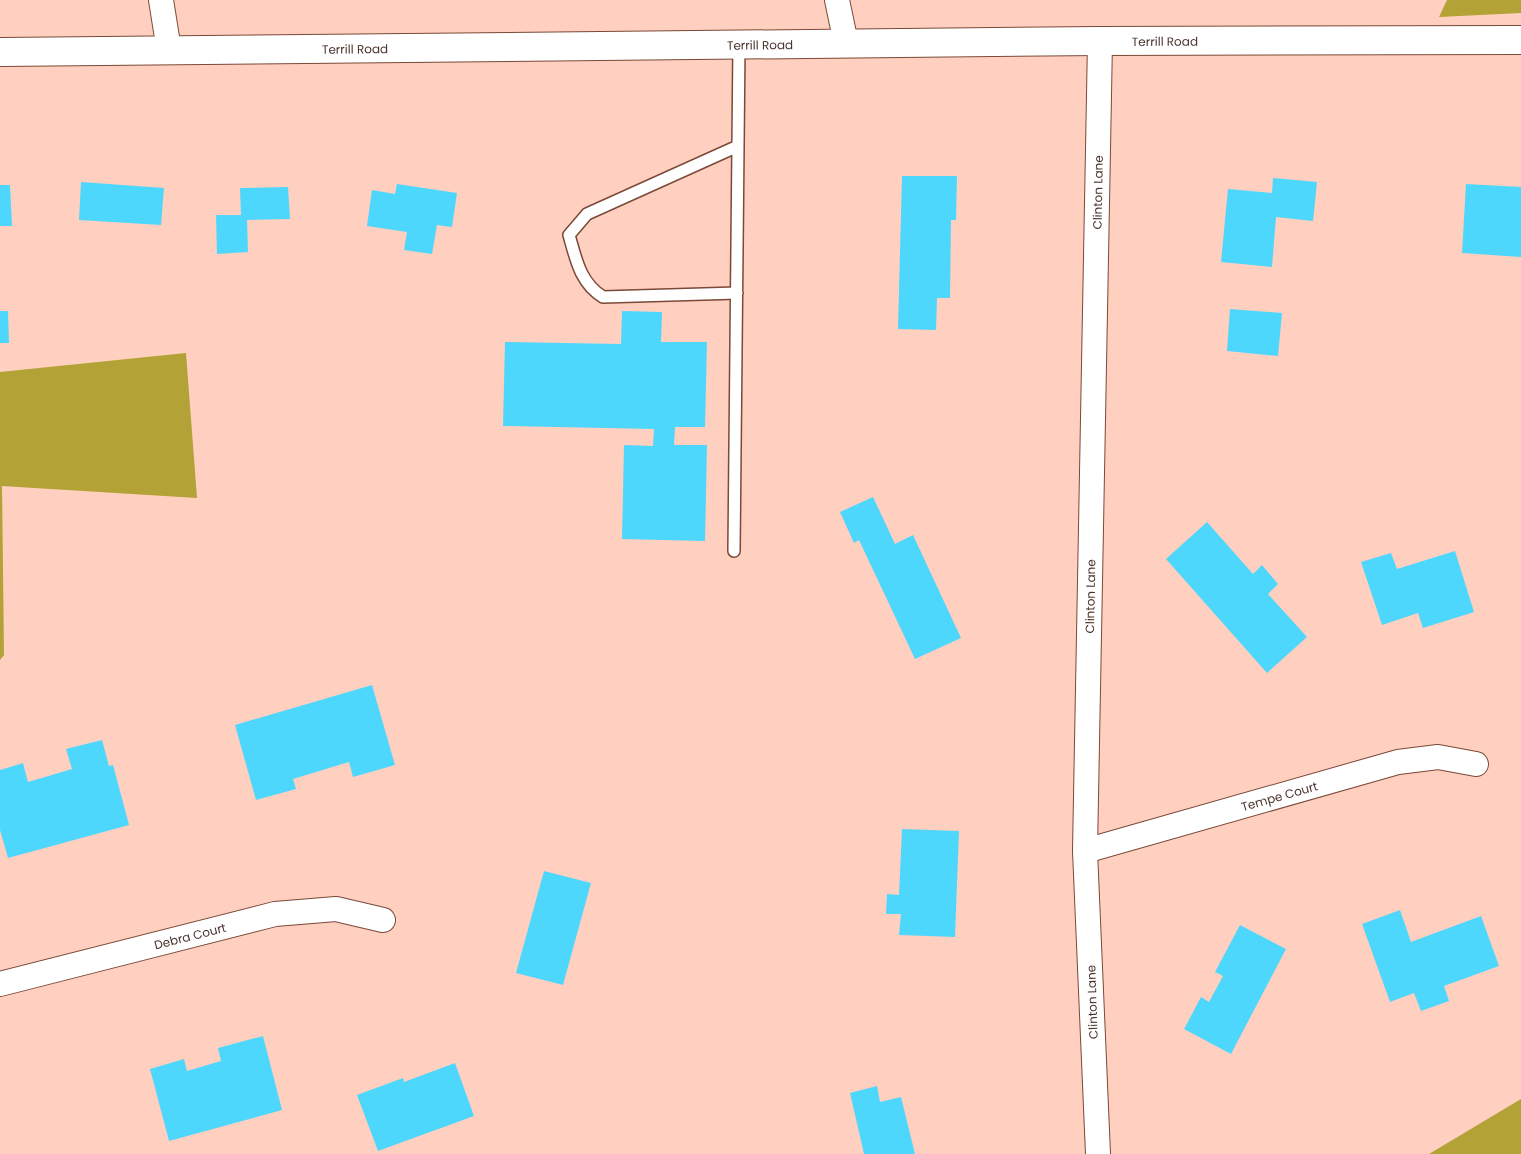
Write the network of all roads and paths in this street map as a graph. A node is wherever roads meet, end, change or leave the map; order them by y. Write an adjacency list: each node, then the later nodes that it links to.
1 (161, 0): 7 (street)
2 (837, 0): 5 (street)
3 (1521, 40): 4 (street, Terrill Road)
4 (1100, 41): 5 (street, Terrill Road); 13 (street, Clinton Lane)
5 (846, 43): 6 (street, Terrill Road)
6 (739, 44): 7 (street, Terrill Road); 9 (lane)
7 (169, 50): 8 (street, Terrill Road)
8 (0, 52)
9 (738, 146): 10 (lane); 10 (lane)
10 (737, 293): 11 (lane)
11 (734, 551)
12 (1476, 764): 13 (street, Tempe Court)
13 (1085, 851): 16 (street, Clinton Lane)
14 (383, 920): 15 (street, Debra Court)
15 (0, 984)
16 (1098, 1154)

